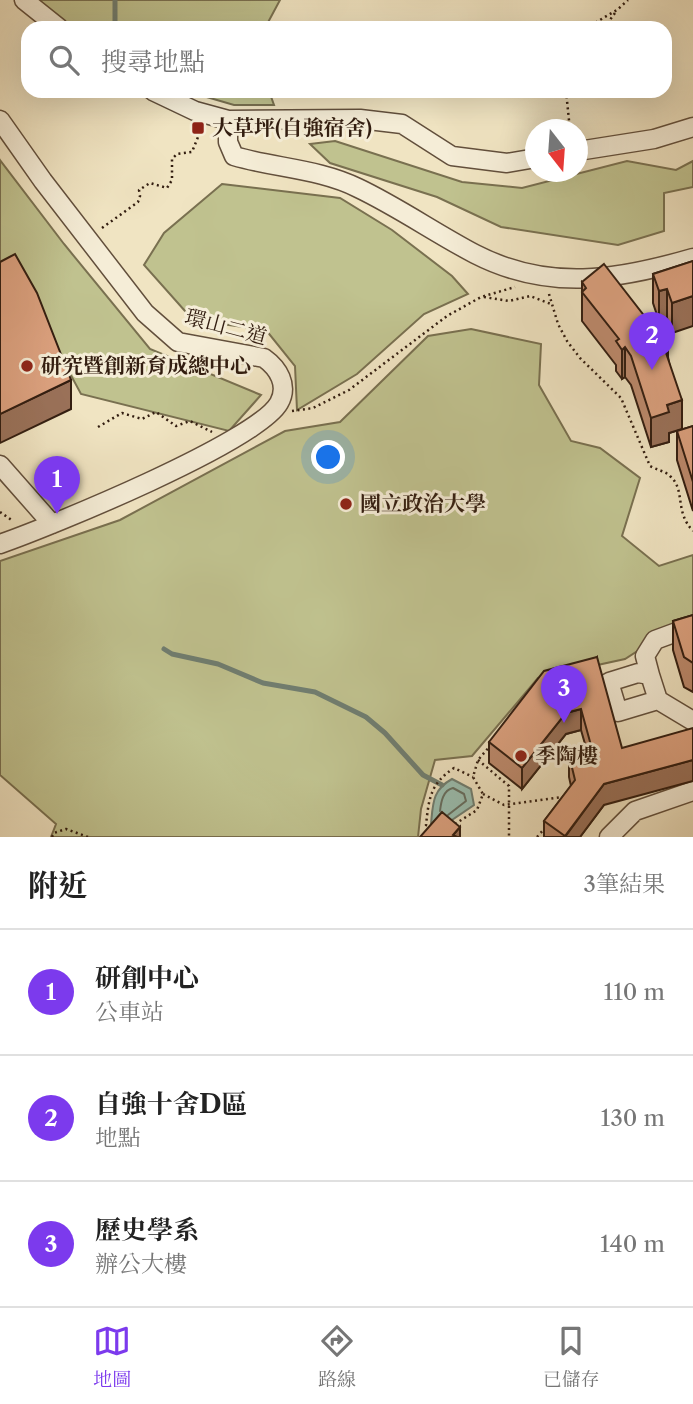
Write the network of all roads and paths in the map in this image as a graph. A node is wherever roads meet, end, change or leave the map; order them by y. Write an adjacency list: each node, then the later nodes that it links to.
1 (23, 0): 4 (lane)
2 (628, 0): 3 (path)
3 (617, 10): 5 (path); 6 (path)
4 (50, 21)
5 (598, 21)
6 (609, 21)
7 (168, 98): 11 (lane)
8 (567, 98): 9 (path)
9 (569, 119)
10 (0, 120): 15 (lane, 環山二道)
11 (228, 120): 14 (lane); 15 (path); 17 (lane)
12 (693, 127): 13 (lane)
13 (588, 149)
14 (525, 160)
15 (88, 238): 20 (lane, 環山二道)
16 (693, 258): 17 (lane)
17 (542, 275): 18 (path); 19 (path)
18 (481, 297): 19 (path); 20 (path)
19 (551, 304): 25 (path)
20 (272, 412): 22 (lane)
21 (98, 428): 22 (path)
22 (222, 446): 24 (lane)
23 (0, 465): 24 (lane)
24 (51, 524): 26 (lane)
25 (693, 531)
26 (0, 544)
27 (693, 626): 28 (lane)
28 (650, 675): 29 (lane); 29 (lane)
29 (658, 701): 30 (lane)
30 (693, 721)
31 (495, 740): 32 (path)
32 (478, 760): 33 (path); 42 (path)
33 (473, 777): 35 (path); 39 (path)
34 (693, 791): 44 (lane)
35 (483, 794): 36 (path); 38 (path)
36 (574, 795)
37 (546, 827): 43 (path)
38 (450, 828)
39 (433, 829)
40 (52, 837): 41 (path)
41 (88, 837)
42 (512, 837)
43 (537, 837)
44 (610, 837)

